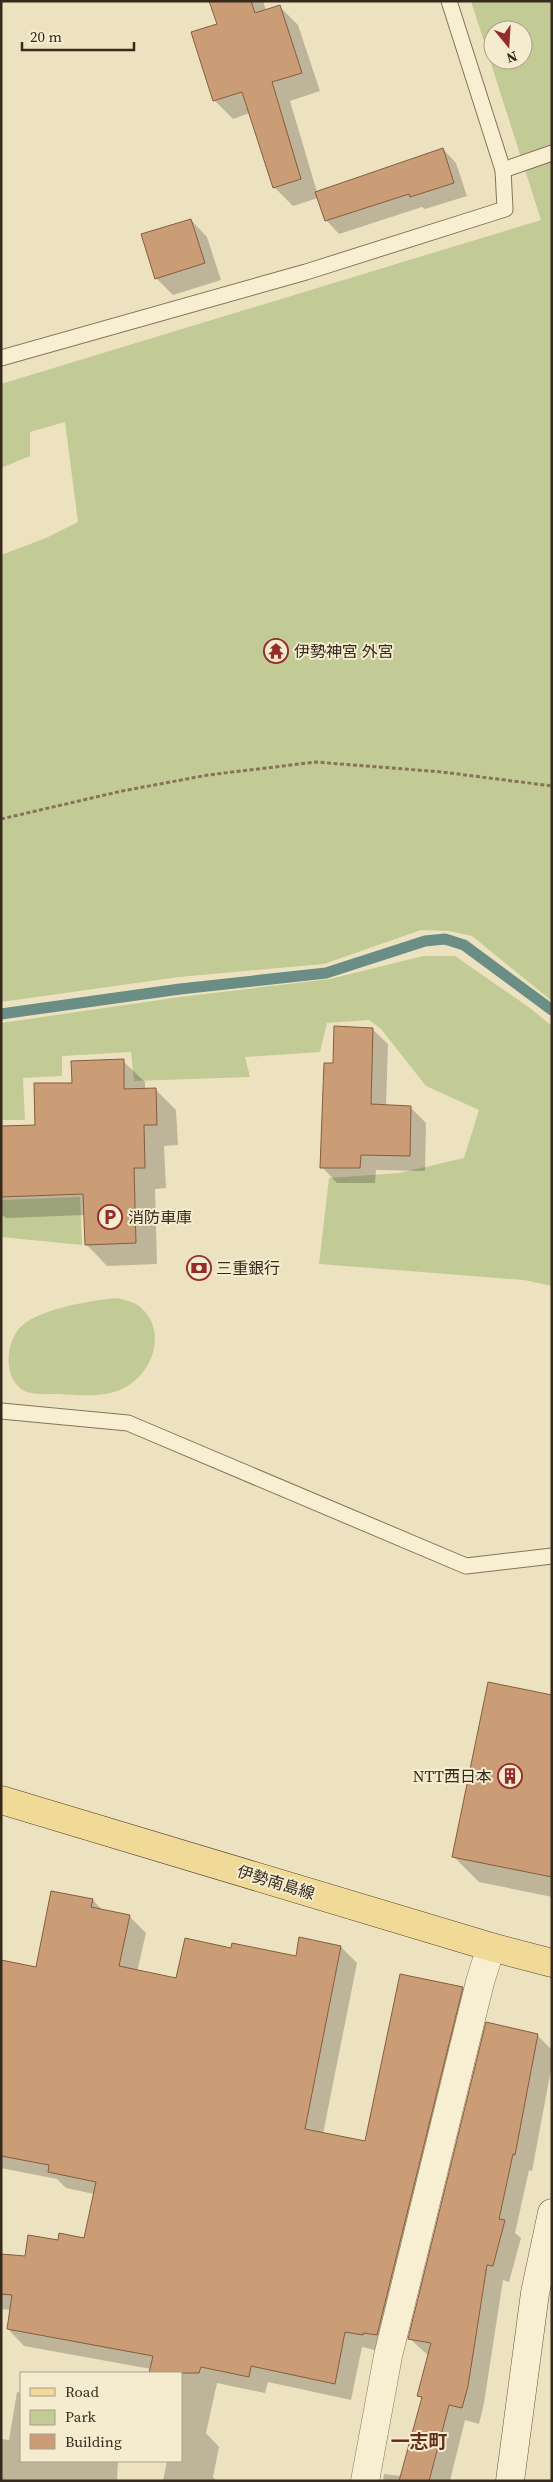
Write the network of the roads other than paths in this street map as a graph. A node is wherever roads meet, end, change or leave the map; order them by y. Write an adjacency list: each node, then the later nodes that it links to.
1 (449, 1): 3 (lane)
2 (552, 153): 3 (lane)
3 (503, 170): 4 (lane)
4 (1, 358)
5 (1, 1411): 6 (lane)
6 (552, 1556)
7 (1, 1800): 8 (main road, 伊勢南島線)
8 (491, 1947): 9 (main road, 伊勢南島線); 12 (street)
9 (552, 1963)
10 (552, 2213): 11 (street)
11 (544, 2294): 13 (street)
12 (365, 2481)
13 (510, 2481)

